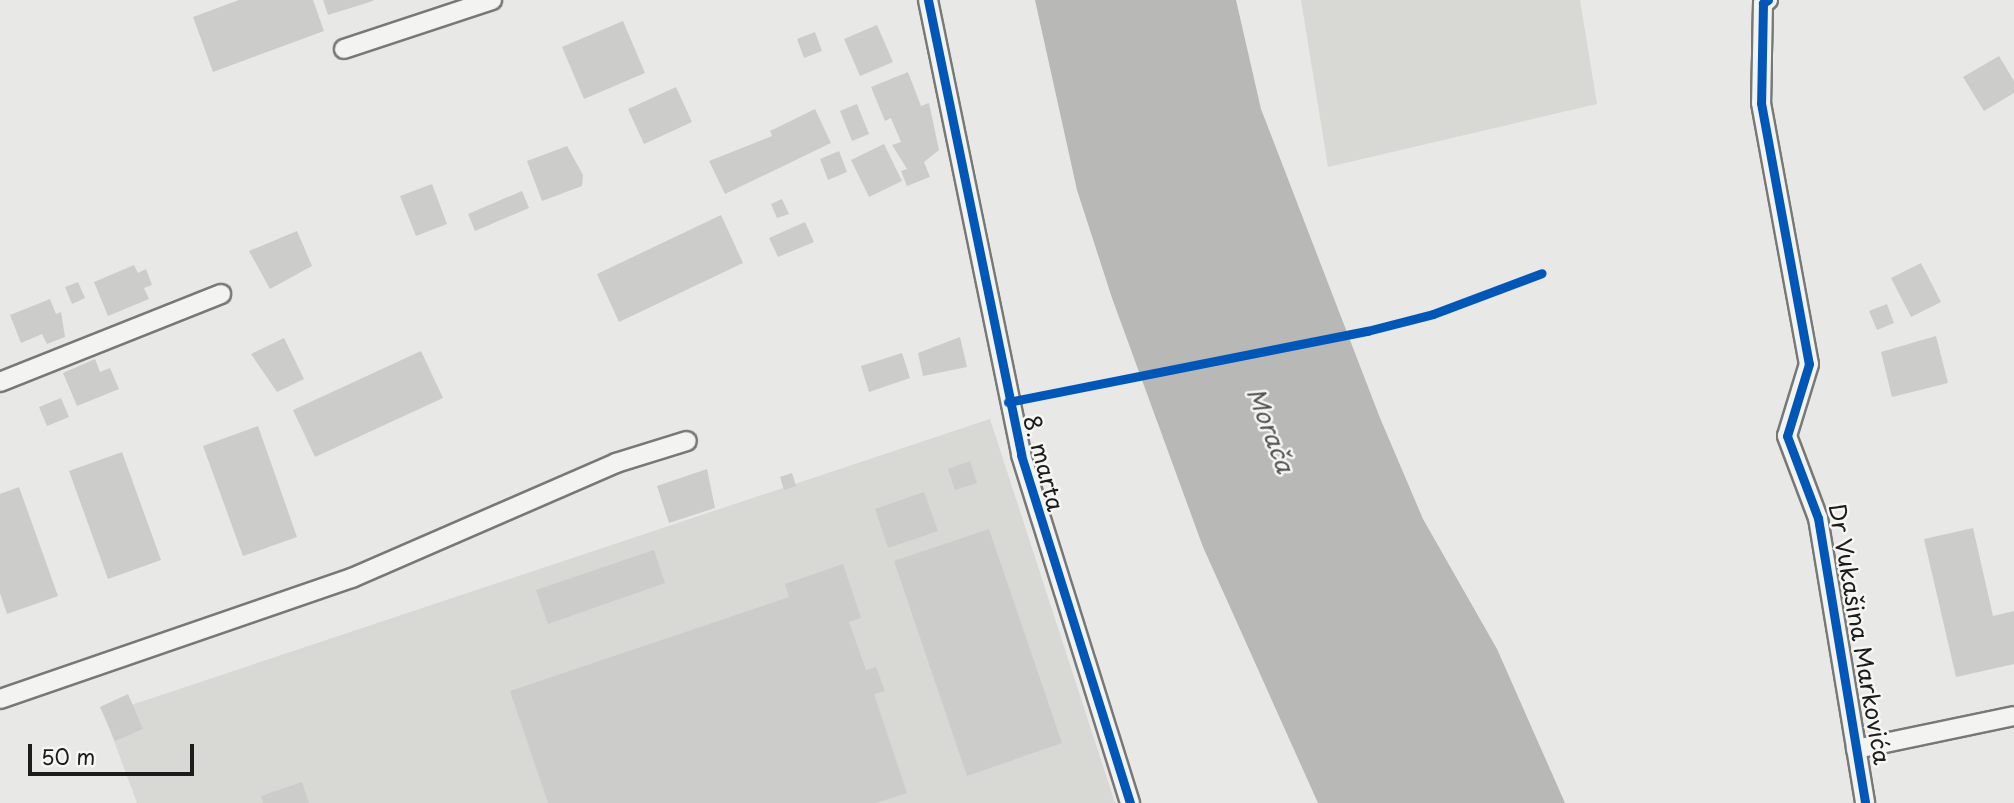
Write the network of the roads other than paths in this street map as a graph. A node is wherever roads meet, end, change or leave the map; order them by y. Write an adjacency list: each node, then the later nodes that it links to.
1 (492, 0): 4 (street)
2 (928, 0): 11 (street, 8. marta)
3 (1764, 1): 10 (street, Dr Vukašina Markovića)
4 (344, 49)
5 (220, 294): 6 (street)
6 (0, 382)
7 (687, 441): 8 (street)
8 (0, 699)
9 (2014, 716): 10 (street)
10 (1856, 749): 12 (street, Dr Vukašina Markovića)
11 (1130, 803)
12 (1865, 803)

